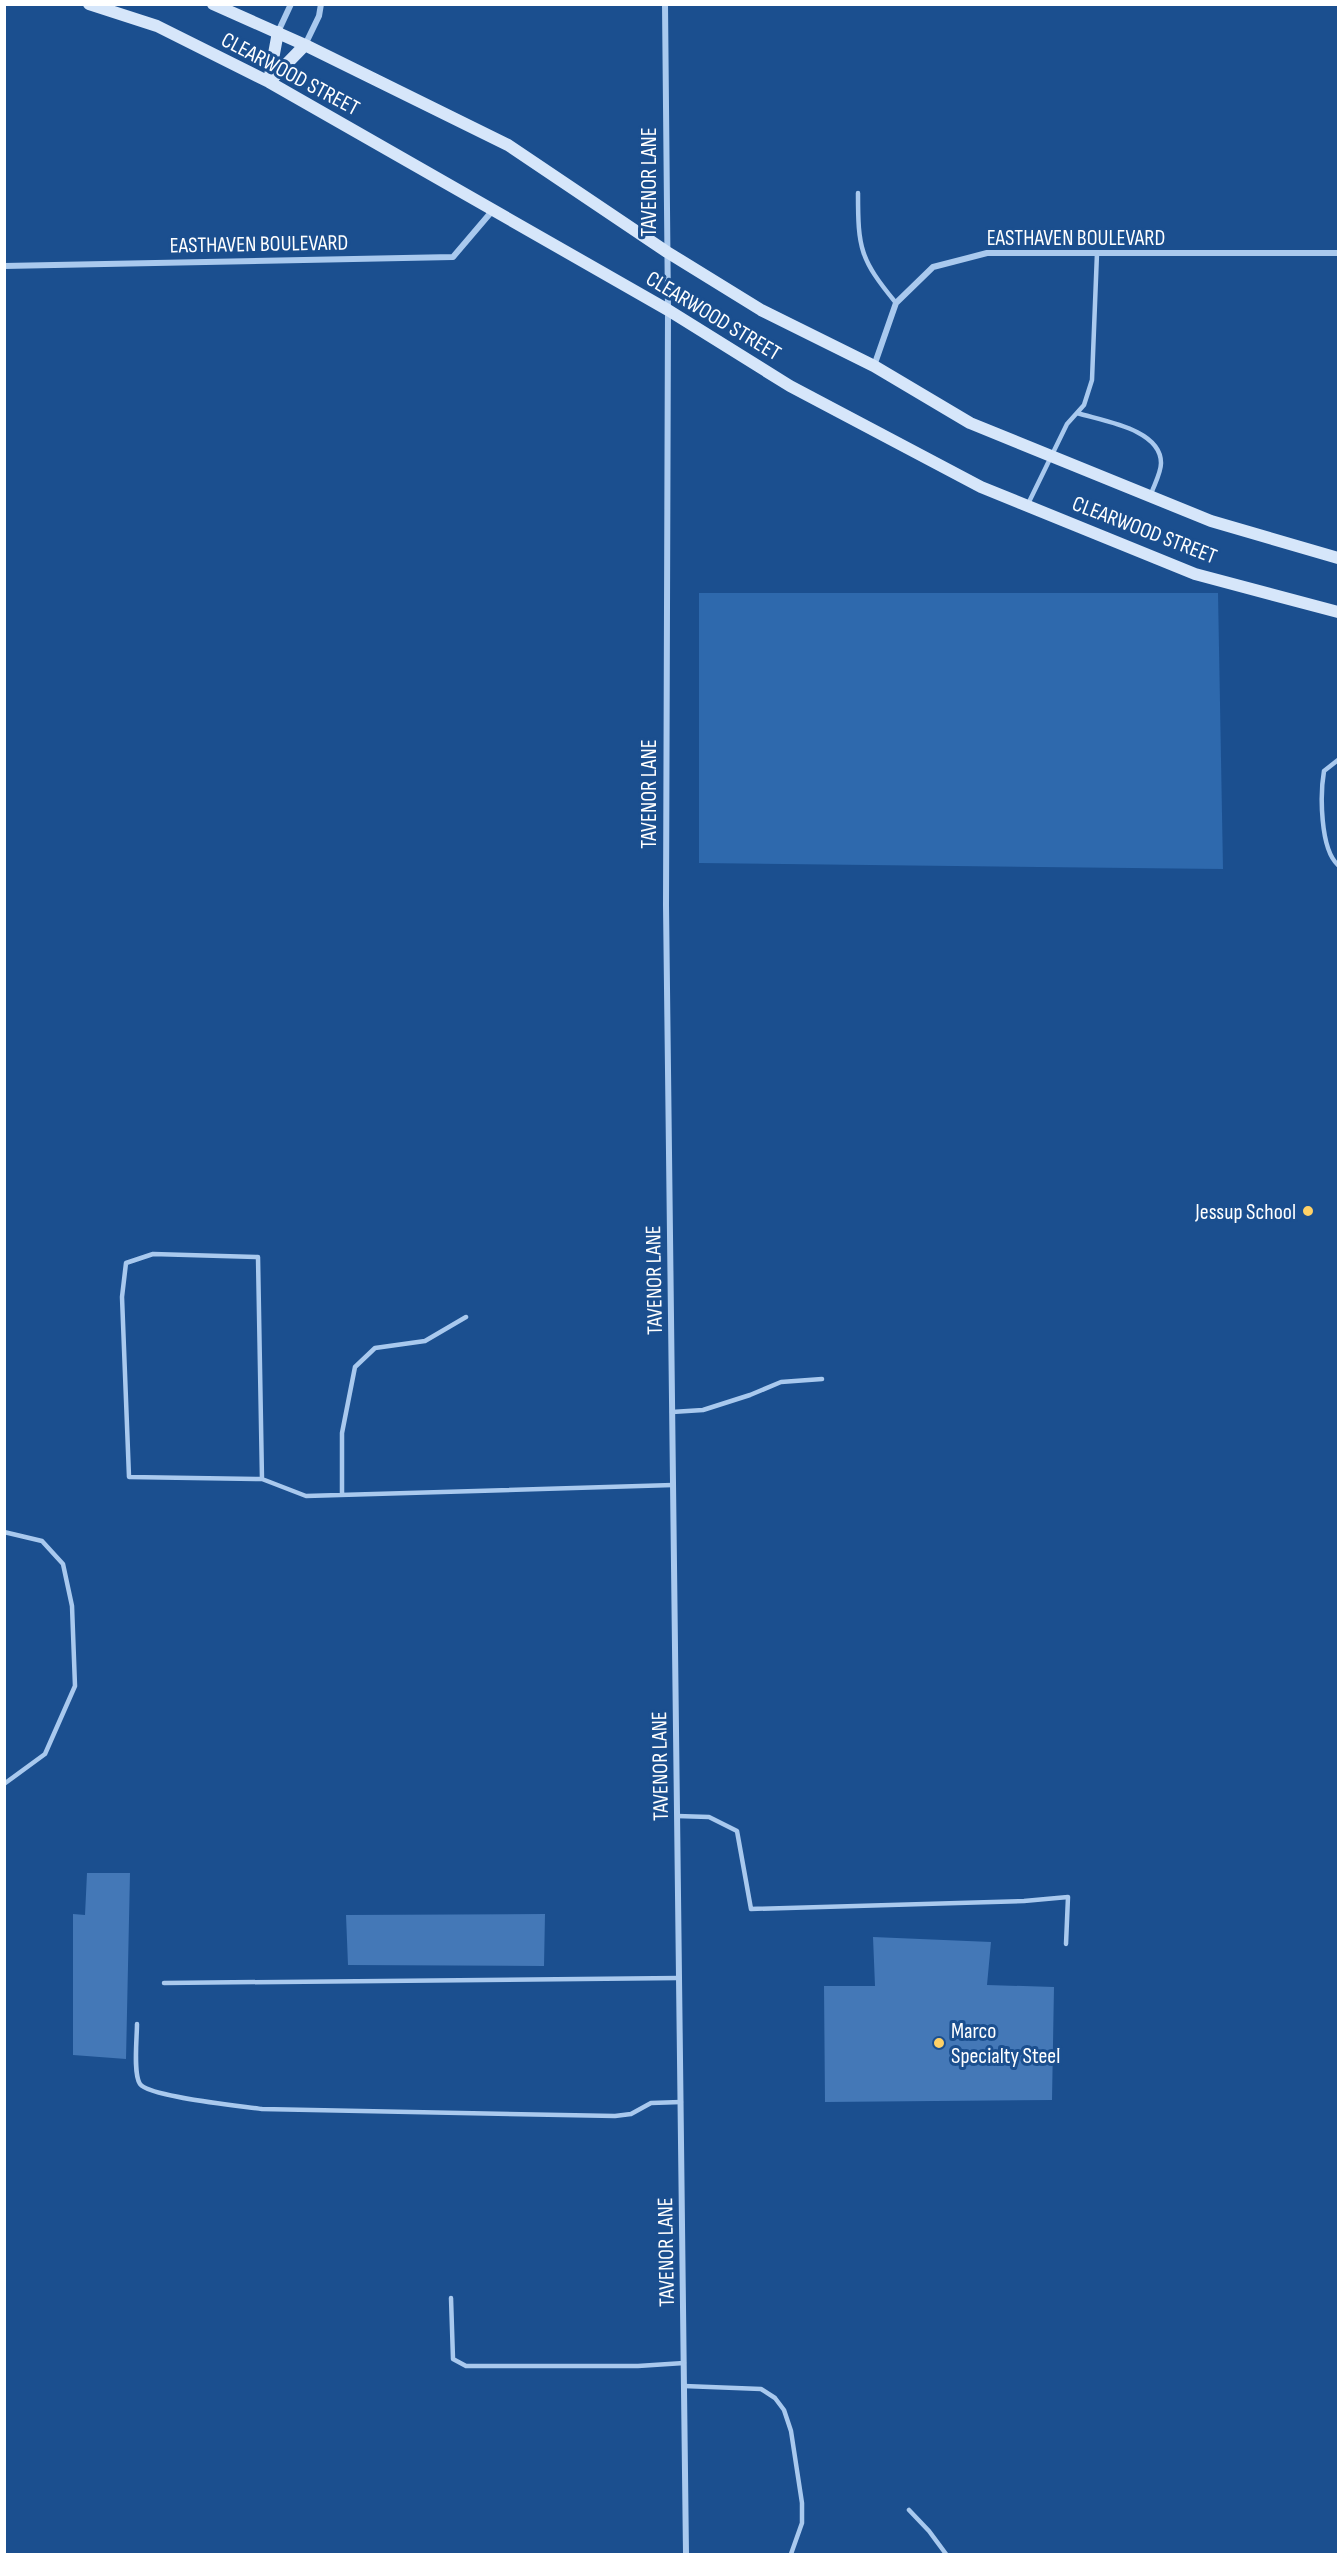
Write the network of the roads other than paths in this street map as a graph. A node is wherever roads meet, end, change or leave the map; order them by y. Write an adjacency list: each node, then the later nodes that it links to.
1 (89, 4): 8 (main road, CLEARWOOD STREET)
2 (213, 4): 6 (main road, CLEARWOOD STREET)
3 (291, 4): 6 (street)
4 (321, 4): 7 (street)
5 (665, 4): 11 (street, TAVENOR LANE)
6 (278, 32): 7 (main road, CLEARWOOD STREET); 8 (main road)
7 (305, 45): 8 (main road); 11 (main road, CLEARWOOD STREET)
8 (269, 82): 10 (main road, CLEARWOOD STREET)
9 (858, 193): 15 (lane)
10 (493, 210): 14 (street, EASTHAVEN BOULEVARD); 16 (main road, CLEARWOOD STREET)
11 (667, 252): 16 (street, TAVENOR LANE); 17 (main road, CLEARWOOD STREET)
12 (1097, 253): 13 (street, EASTHAVEN BOULEVARD); 15 (street, EASTHAVEN BOULEVARD); 18 (lane)
13 (1338, 254)
14 (4, 266)
15 (896, 303): 17 (street, EASTHAVEN BOULEVARD)
16 (668, 310): 21 (main road, CLEARWOOD STREET); 28 (street, TAVENOR LANE)
17 (874, 366): 19 (main road, CLEARWOOD STREET)
18 (1077, 413): 19 (lane); 20 (lane)
19 (1050, 457): 20 (main road, CLEARWOOD STREET); 21 (lane)
20 (1150, 497): 22 (main road, CLEARWOOD STREET)
21 (1027, 506): 23 (main road, CLEARWOOD STREET)
22 (1338, 558)
23 (1338, 612)
24 (1338, 760): 25 (lane)
25 (1338, 865)
26 (466, 1317): 31 (lane)
27 (822, 1379): 28 (lane)
28 (672, 1412): 30 (street, TAVENOR LANE)
29 (262, 1479): 29 (lane); 31 (lane)
30 (673, 1485): 31 (lane); 34 (street, TAVENOR LANE)
31 (342, 1495)
32 (4, 1532): 33 (lane)
33 (4, 1784)
34 (677, 1816): 35 (lane); 36 (street, TAVENOR LANE)
35 (1066, 1944)
36 (679, 1978): 37 (lane); 39 (street, TAVENOR LANE)
37 (164, 1983)
38 (137, 2024): 39 (lane)
39 (681, 2102): 41 (street, TAVENOR LANE)
40 (451, 2298): 41 (lane)
41 (684, 2363): 42 (street, TAVENOR LANE)
42 (684, 2386): 44 (street, TAVENOR LANE); 45 (lane)
43 (909, 2510): 46 (lane)
44 (687, 2554)
45 (791, 2554)
46 (946, 2554)

